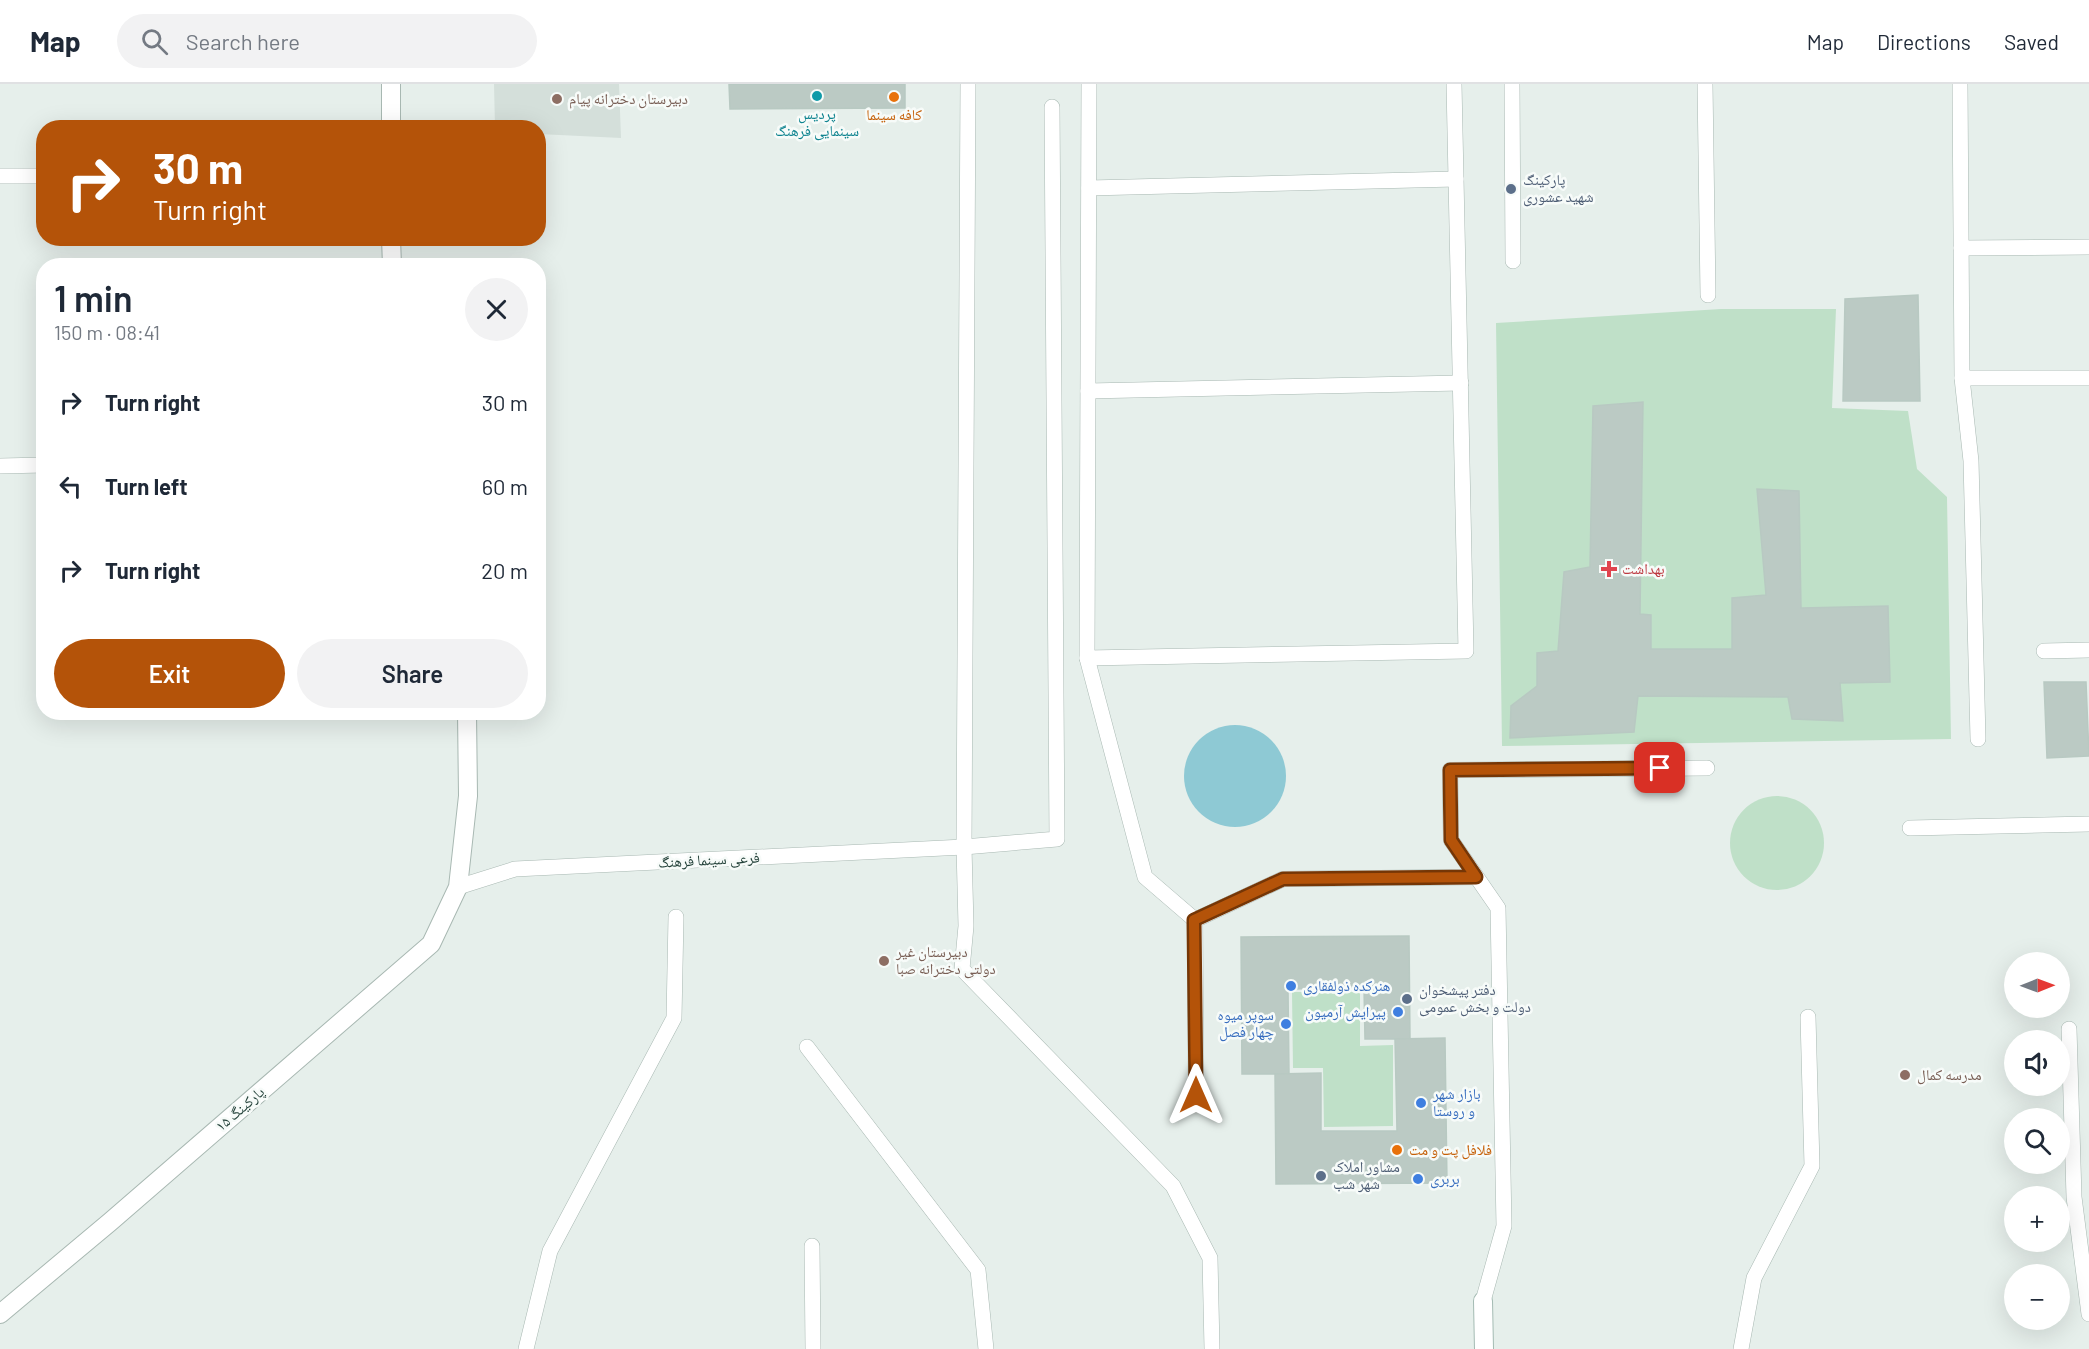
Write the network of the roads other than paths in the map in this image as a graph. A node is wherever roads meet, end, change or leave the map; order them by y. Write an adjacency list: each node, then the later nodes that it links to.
1 (391, 84): 9 (street)
2 (968, 84): 32 (lane)
3 (1089, 84): 13 (lane)
4 (1454, 84): 12 (lane)
5 (1512, 84): 16 (lane)
6 (1705, 84): 17 (lane)
7 (1960, 84): 15 (lane)
8 (1052, 107): 32 (lane, فرعی سینما فرهنگ)
9 (391, 120)
10 (0, 176): 11 (lane)
11 (36, 176)
12 (1456, 179): 13 (lane); 20 (lane)
13 (1089, 188): 21 (lane)
14 (2089, 247): 15 (lane)
15 (1961, 248): 18 (lane)
16 (1513, 261)
17 (1708, 295)
18 (1962, 378): 19 (lane); 28 (lane)
19 (2089, 378)
20 (1461, 383): 21 (lane); 26 (lane)
21 (1088, 391): 26 (lane)
22 (36, 465): 23 (lane)
23 (0, 466)
24 (2089, 650): 25 (lane)
25 (2044, 651)
26 (1087, 658): 36 (lane)
27 (467, 720): 34 (street, پارکینگ ۱۵)
28 (1978, 739)
29 (1707, 768): 33 (lane)
30 (2089, 824): 31 (lane)
31 (1910, 828)
32 (964, 847): 34 (lane, فرعی سینما فرهنگ); 48 (lane)
33 (1476, 877): 36 (lane); 42 (lane)
34 (458, 887): 43 (street, پارکینگ ۱۵)
35 (676, 917): 45 (lane)
36 (1194, 920): 40 (lane)
37 (1808, 1017): 50 (lane)
38 (2069, 1029): 44 (lane)
39 (807, 1047): 47 (lane)
40 (1196, 1095)
41 (812, 1246): 46 (lane)
42 (1484, 1301): 49 (street)
43 (0, 1314)
44 (2089, 1314)
45 (526, 1349)
46 (813, 1349)
47 (986, 1349)
48 (1212, 1349)
49 (1484, 1349)
50 (1741, 1349)

